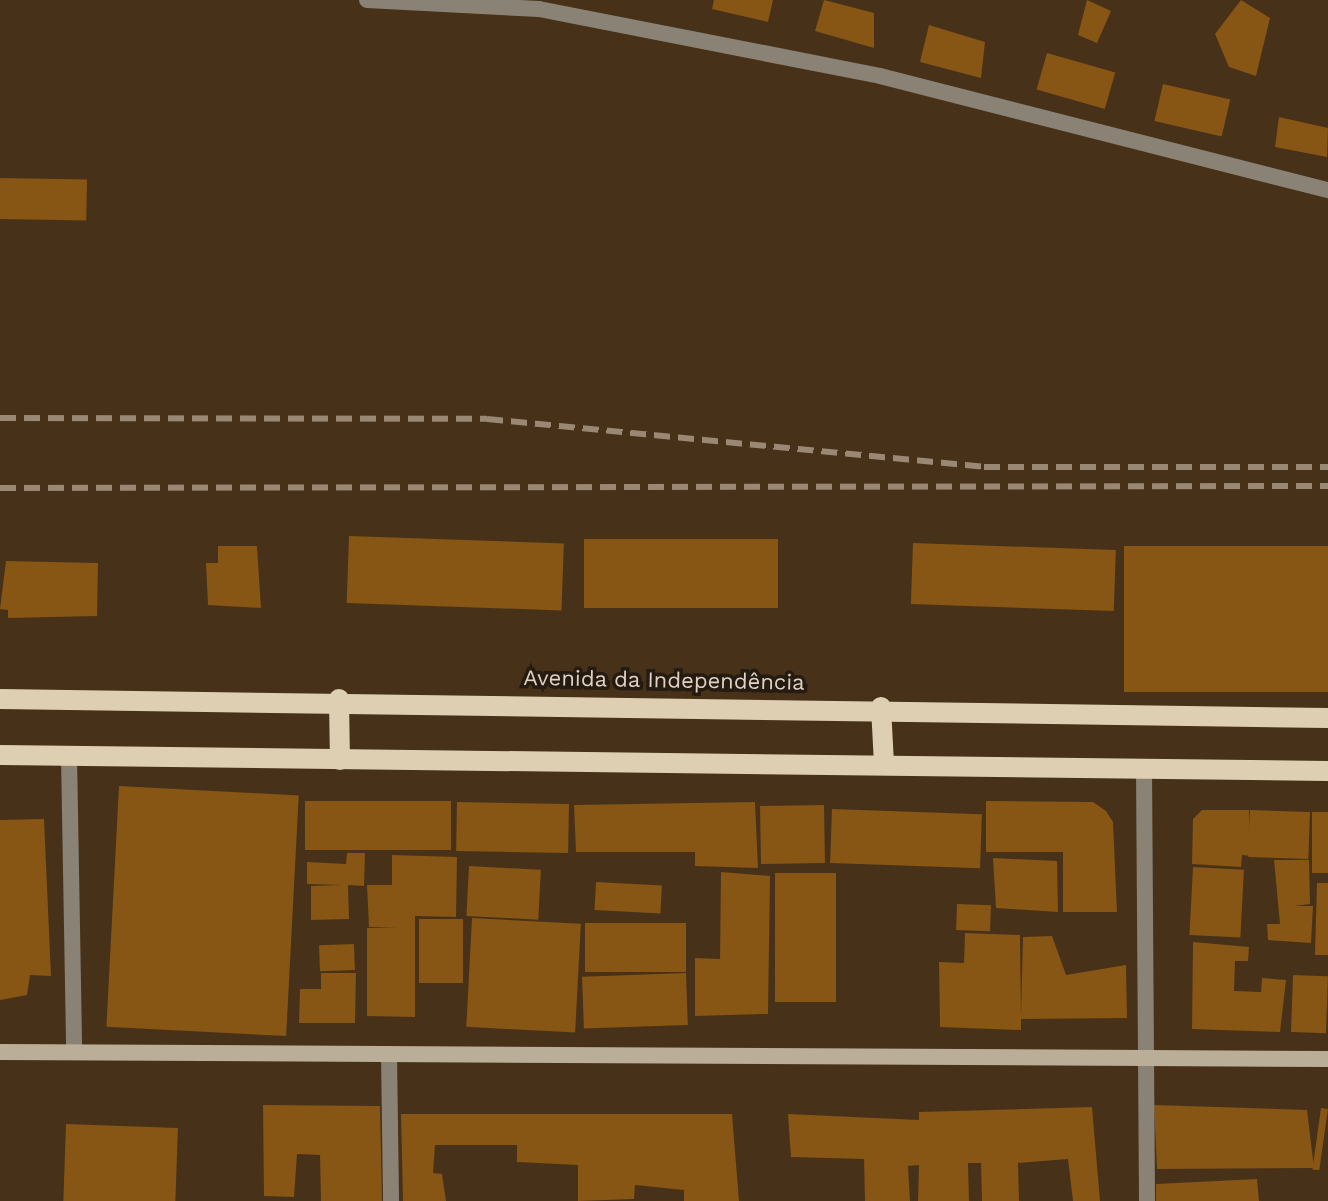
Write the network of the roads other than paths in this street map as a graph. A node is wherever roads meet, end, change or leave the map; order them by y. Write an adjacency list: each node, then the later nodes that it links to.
1 (367, 0): 2 (street)
2 (1328, 190)
3 (0, 699): 4 (main road, Avenida da Independência)
4 (339, 699): 5 (main road, Avenida da Independência); 9 (main road)
5 (881, 707): 6 (main road, Avenida da Independência); 10 (main road)
6 (1328, 718)
7 (0, 755): 8 (main road)
8 (69, 755): 9 (main road); 14 (street)
9 (340, 760): 10 (main road)
10 (884, 765): 11 (main road)
11 (1144, 769): 12 (main road); 16 (street)
12 (1328, 771)
13 (0, 1052): 14 (main road)
14 (74, 1052): 15 (main road)
15 (389, 1054): 16 (main road); 18 (street)
16 (1145, 1057): 17 (main road); 19 (street)
17 (1328, 1059)
18 (391, 1201)
19 (1147, 1201)

